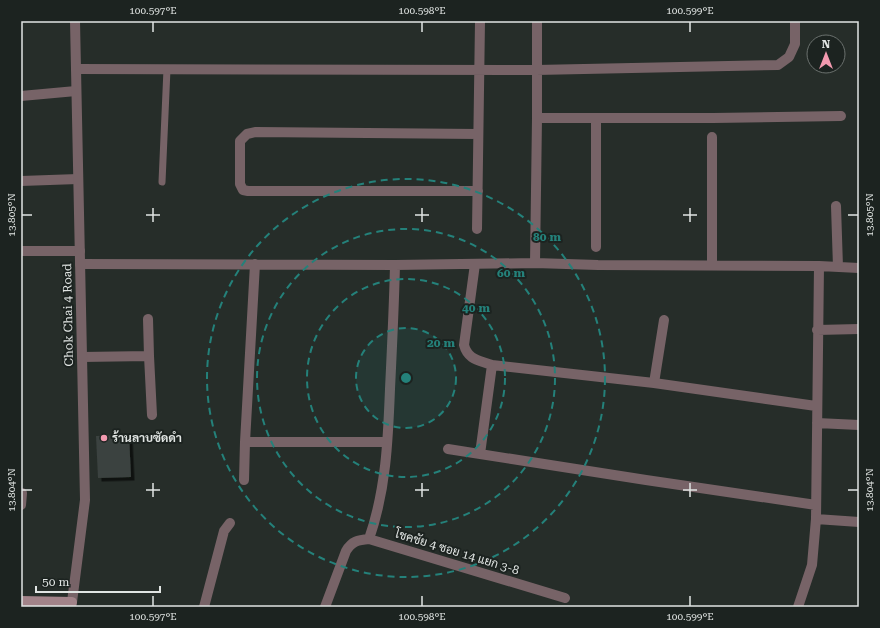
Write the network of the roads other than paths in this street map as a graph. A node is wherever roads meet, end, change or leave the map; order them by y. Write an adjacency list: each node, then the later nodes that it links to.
1 (75, 21): 5 (street, Chok Chai 4 Road)
2 (480, 21): 7 (street)
3 (537, 21): 8 (street)
4 (795, 21): 8 (street)
5 (76, 69): 6 (street); 9 (street, Chok Chai 4 Road)
6 (167, 70): 7 (street); 18 (lane)
7 (480, 70): 8 (street); 14 (street)
8 (536, 70): 12 (street)
9 (76, 92): 10 (street); 16 (street, Chok Chai 4 Road)
10 (21, 96)
11 (841, 116): 13 (street)
12 (537, 118): 13 (street); 25 (street)
13 (596, 119): 22 (street)
14 (478, 134): 19 (street); 19 (street)
15 (712, 137): 30 (street)
16 (78, 179): 17 (street); 24 (street, Chok Chai 4 Road)
17 (21, 181)
18 (162, 182)
19 (478, 191): 21 (street)
20 (836, 206): 32 (street)
21 (477, 229)
22 (596, 247)
23 (21, 251): 24 (street)
24 (80, 251): 26 (street, Chok Chai 4 Road)
25 (535, 263): 28 (street); 30 (street)
26 (80, 264): 27 (street); 39 (street, Chok Chai 4 Road)
27 (255, 264): 29 (street); 46 (street)
28 (475, 264): 29 (street); 40 (street)
29 (395, 265): 47 (street)
30 (712, 265): 31 (street)
31 (818, 266): 32 (street); 37 (street)
32 (838, 267): 33 (street)
33 (859, 268)
34 (148, 319): 38 (street)
35 (664, 320): 41 (street)
36 (859, 329): 37 (street)
37 (817, 330): 42 (street)
38 (149, 356): 39 (street); 43 (street)
39 (82, 357): 60 (street, Chok Chai 4 Road)
40 (492, 365): 41 (street); 49 (street)
41 (654, 383): 42 (street)
42 (816, 406): 44 (street)
43 (152, 415)
44 (817, 423): 45 (street); 53 (street)
45 (859, 425)
46 (245, 442): 47 (street); 50 (street)
47 (387, 442): 57 (street)
48 (448, 449): 49 (street)
49 (480, 454): 53 (street)
50 (244, 480)
51 (22, 493): 52 (street)
52 (21, 505)
53 (816, 505): 54 (street)
54 (816, 519): 55 (street); 61 (street)
55 (859, 522)
56 (230, 523): 62 (street)
57 (369, 539): 58 (street, โชคชัย 4 ซอย 14 แยก 3-8); 63 (street, โชคชัย 4 ซอย 14 แยก 3-8)
58 (565, 598)
59 (21, 601): 60 (main road)
60 (71, 604)
61 (801, 606)
62 (204, 607)
63 (326, 607)

